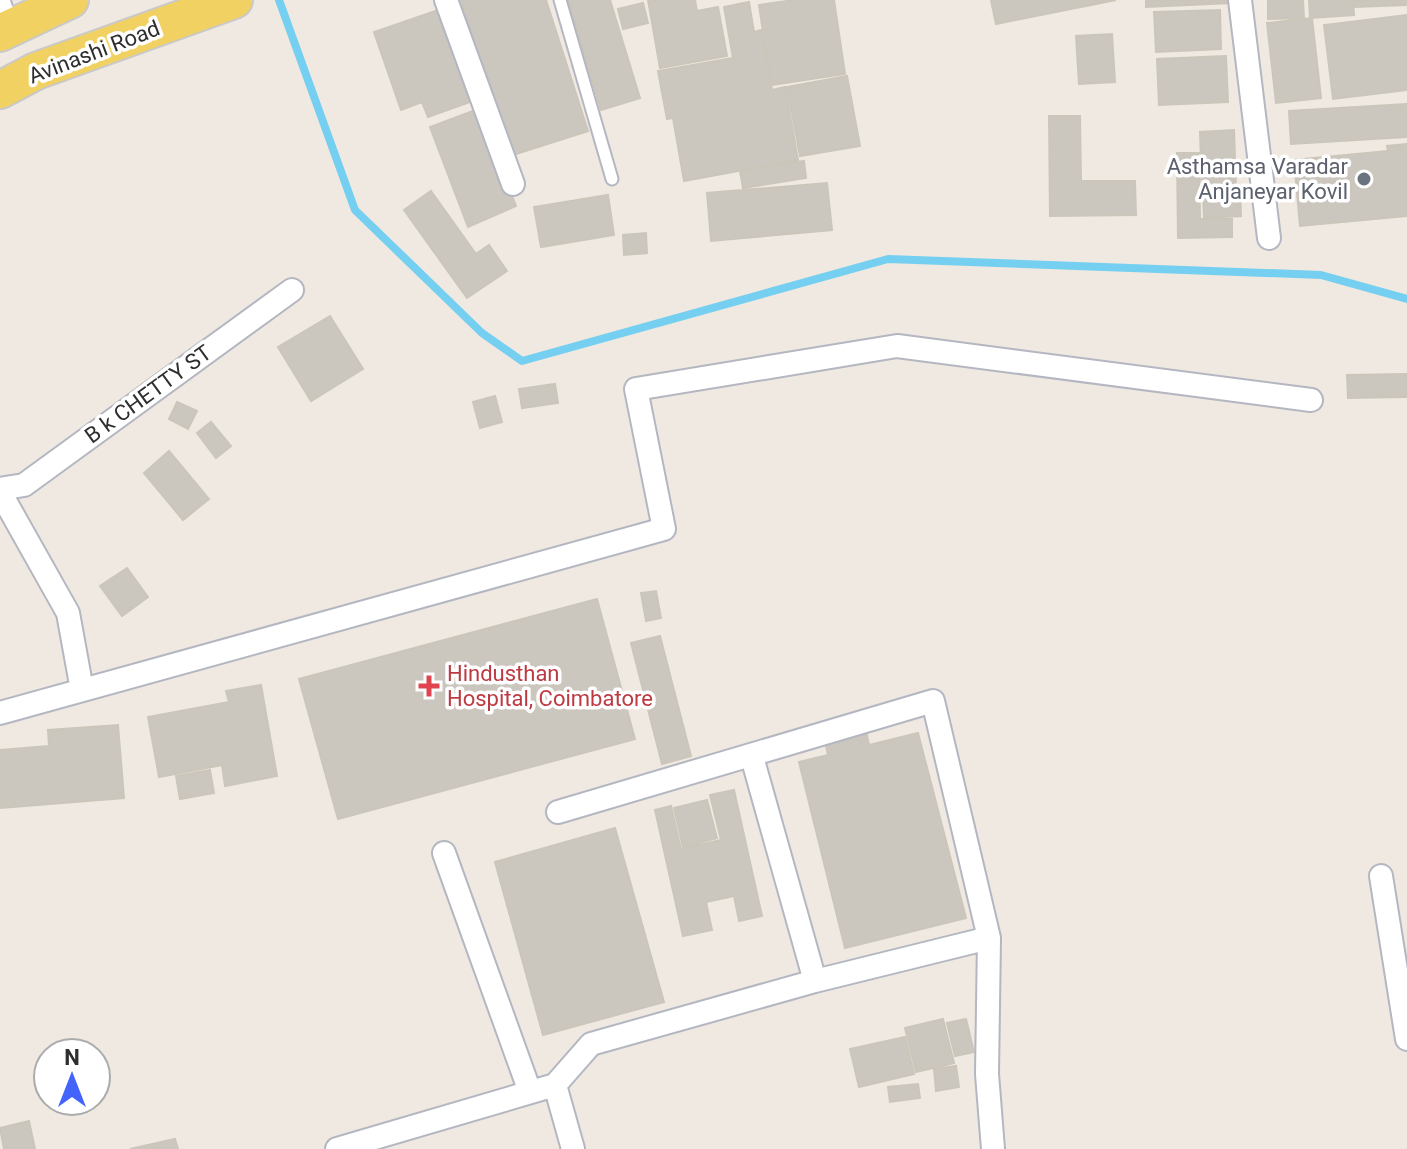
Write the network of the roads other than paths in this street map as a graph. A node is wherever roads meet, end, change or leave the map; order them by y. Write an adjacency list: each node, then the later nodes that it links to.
1 (70, 0): 6 (main road)
2 (446, 0): 9 (street)
3 (560, 0): 8 (lane)
4 (1240, 0): 10 (street)
5 (217, 6): 7 (main road, Avinashi Road)
6 (3, 22)
7 (0, 90)
8 (612, 179)
9 (513, 184)
10 (1269, 238)
11 (292, 290): 13 (street, B k CHETTY ST)
12 (1311, 400): 14 (street)
13 (0, 490): 14 (street)
14 (82, 690): 15 (street)
15 (0, 713)
16 (752, 757): 17 (street); 20 (street); 21 (street)
17 (558, 812)
18 (444, 853): 24 (street)
19 (1381, 876): 22 (street)
20 (989, 938): 21 (street); 27 (street)
21 (815, 981): 23 (street)
22 (1407, 1039)
23 (555, 1085): 24 (street); 26 (street)
24 (530, 1092): 25 (street)
25 (337, 1149)
26 (573, 1149)
27 (993, 1149)

